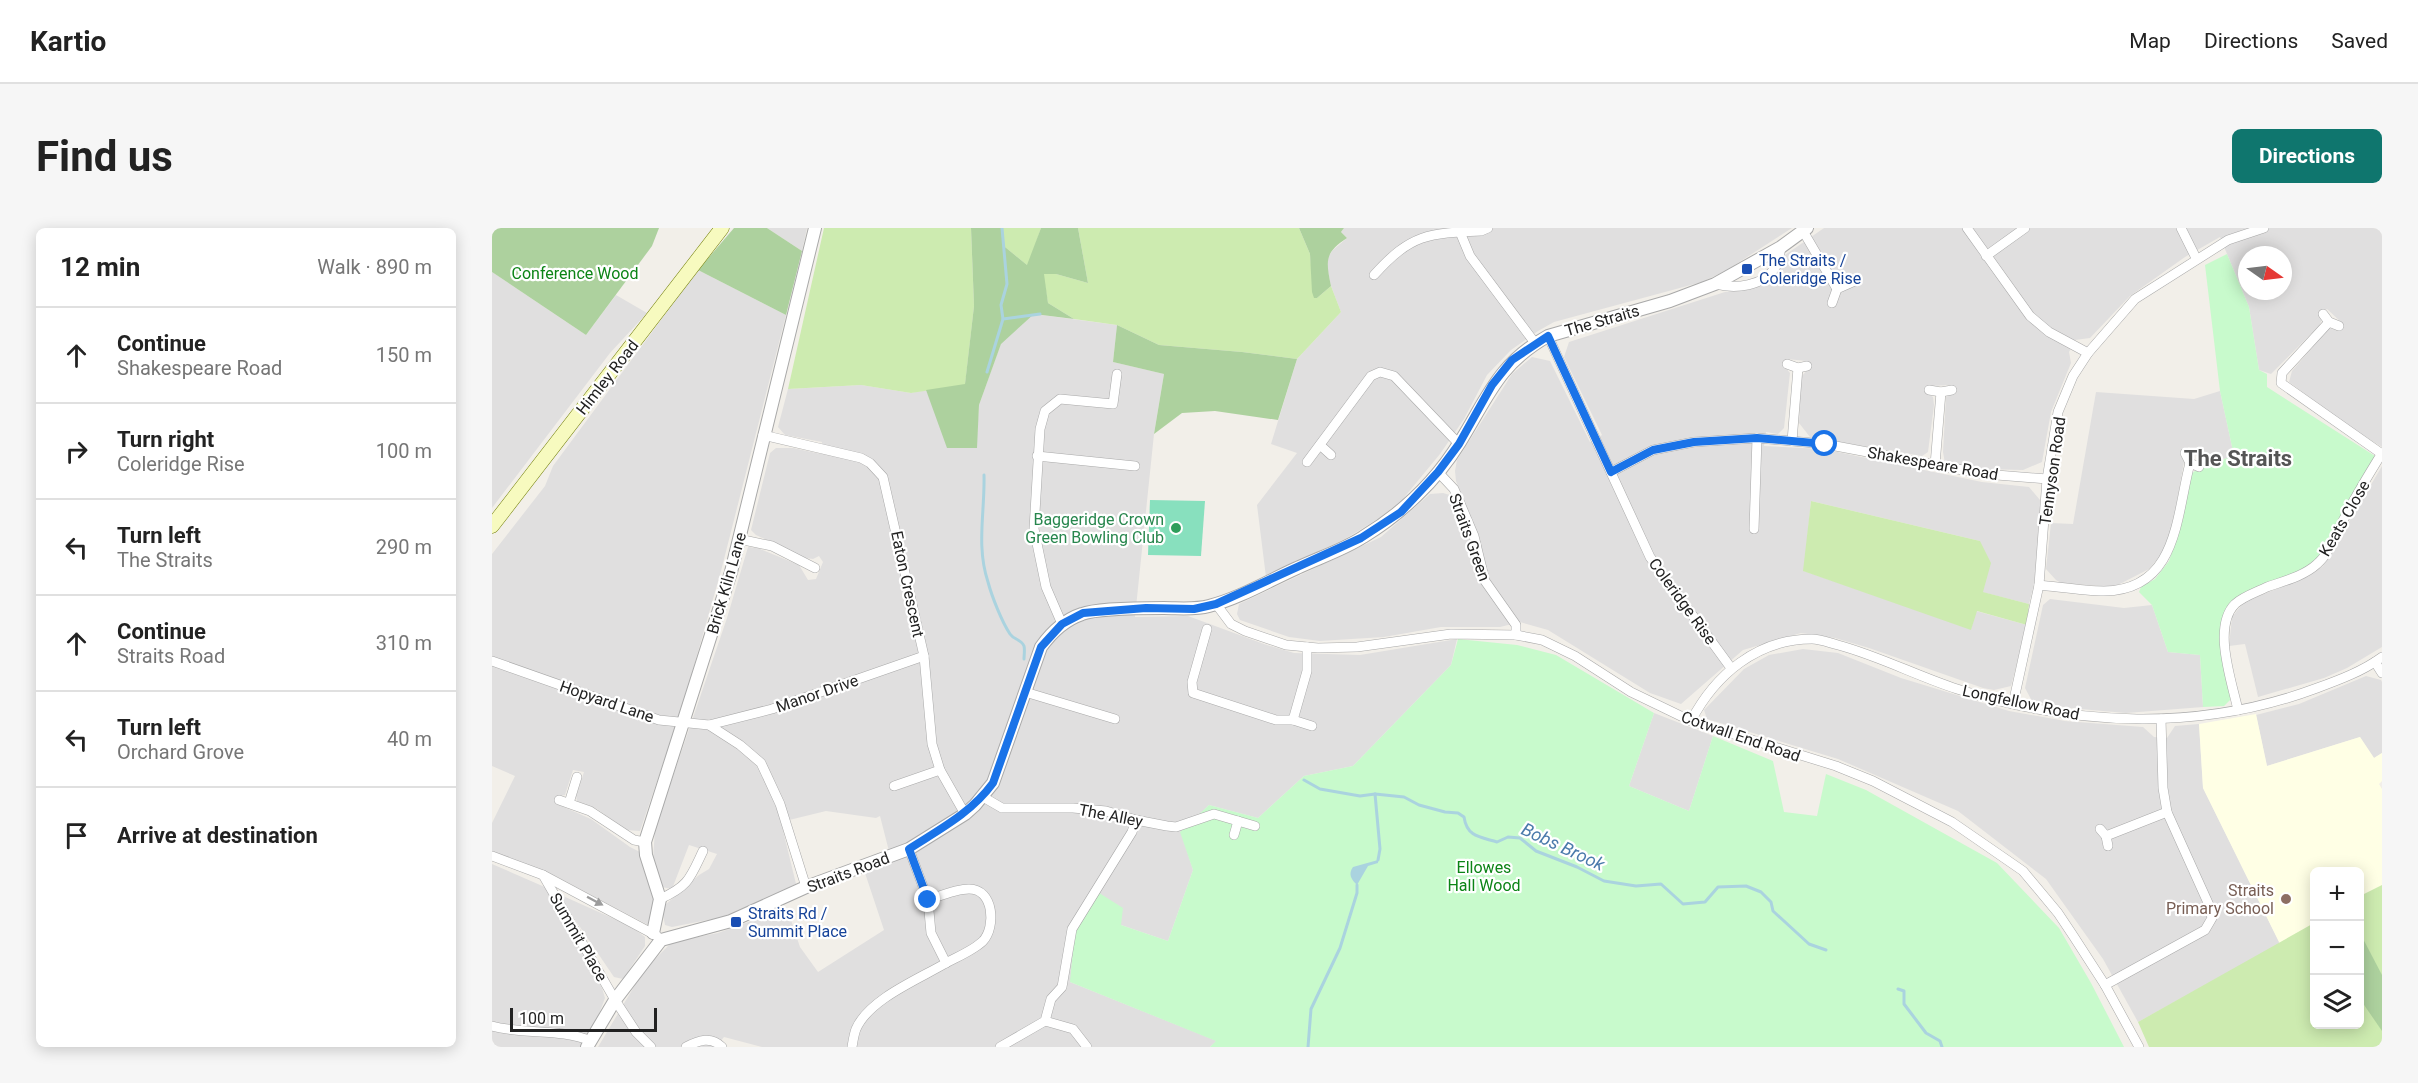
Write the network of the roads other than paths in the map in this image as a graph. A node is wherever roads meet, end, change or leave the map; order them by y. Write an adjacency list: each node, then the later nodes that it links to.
1 (722, 228): 42 (main road, Himley Road)
2 (815, 228): 27 (street, Brick Kiln Lane)
3 (1488, 228): 9 (street)
4 (1967, 228): 11 (street)
5 (2025, 228): 11 (street)
6 (2181, 228): 12 (street)
7 (2264, 228): 12 (street, Tennyson Road)
8 (1805, 229): 10 (street, The Straits); 16 (street)
9 (1461, 232): 13 (street); 20 (street)
10 (1781, 247): 15 (street, The Straits); 15 (street)
11 (1986, 256): 21 (street)
12 (2196, 258): 21 (street, Tennyson Road)
13 (1374, 275)
14 (1855, 281): 16 (street)
15 (1714, 284): 19 (street, The Straits)
16 (1837, 289): 17 (street)
17 (1832, 303)
18 (2339, 326): 33 (street)
19 (1548, 336): 20 (street, The Straits); 40 (street, Coleridge Rise)
20 (1534, 343): 30 (street, The Straits)
21 (2088, 353): 41 (street, Tennyson Road)
22 (1787, 364): 29 (street)
23 (1118, 374): 35 (street)
24 (1929, 390): 26 (street)
25 (1952, 390): 26 (street)
26 (1941, 392): 37 (street)
27 (763, 435): 44 (street, Brick Kiln Lane); 53 (street, Eaton Crescent)
28 (1757, 438): 29 (street, Shakespeare Road); 40 (street, Shakespeare Road); 43 (street)
29 (1792, 441): 37 (street, Shakespeare Road)
30 (1459, 444): 31 (street); 39 (street, The Straits)
31 (1320, 445): 34 (street); 36 (street)
32 (2185, 453): 46 (street)
33 (2382, 454): 60 (street, Keats Close)
34 (1331, 455)
35 (1038, 456): 38 (street); 49 (street)
36 (1307, 462)
37 (1935, 465): 41 (street, Shakespeare Road)
38 (1135, 466)
39 (1438, 472): 47 (street, The Straits); 51 (street, Straits Green)
40 (1611, 472): 56 (street, Coleridge Rise)
41 (2047, 479): 46 (street, Tennyson Road)
42 (492, 526)
43 (1754, 529)
44 (739, 539): 45 (street); 65 (street, Brick Kiln Lane)
45 (815, 568)
46 (2039, 585): 59 (street, Tennyson Road)
47 (1233, 598): 48 (street, Straits Road)
48 (1216, 604): 49 (street, Straits Road); 52 (street, Cotwall End Road)
49 (1062, 624): 58 (street, Straits Road)
50 (1207, 629): 63 (street)
51 (1516, 635): 52 (street, Cotwall End Road); 64 (street, Cotwall End Road)
52 (1307, 647): 63 (street)
53 (924, 656): 66 (street, Manor Drive); 68 (street, Eaton Crescent)
54 (2379, 660): 57 (street); 60 (street, Longfellow Road)
55 (492, 661): 65 (street, Hopyard Lane)
56 (1731, 668): 59 (street, Longfellow Road); 64 (street, Longfellow Road)
57 (2382, 673)
58 (1025, 692): 61 (street); 71 (street, Straits Road)
59 (2013, 704): 62 (street, Longfellow Road)
60 (2238, 710): 62 (street, Longfellow Road)
61 (1115, 719)
62 (2161, 719): 72 (street)
63 (1293, 720): 67 (street)
64 (1691, 721): 89 (street, Cotwall End Road)
65 (683, 723): 66 (street, Hopyard Lane); 79 (street, Brick Kiln Lane)
66 (709, 725): 84 (street, Hopyard Lane)
67 (1312, 726)
68 (940, 770): 70 (street); 73 (street, Eaton Crescent)
69 (577, 777): 79 (street)
70 (894, 786)
71 (983, 797): 73 (street, Straits Road); 74 (street, The Alley)
72 (2167, 812): 78 (street); 89 (street)
73 (965, 814): 80 (street, Straits Road)
74 (1136, 820): 75 (street, The Alley); 91 (street)
75 (1238, 821): 76 (street, The Alley); 77 (street)
76 (1255, 826)
77 (1234, 835)
78 (2105, 837)
79 (645, 842): 85 (street, Brick Kiln Lane)
80 (909, 849): 84 (street, Straits Road); 86 (street)
81 (703, 851): 85 (street)
82 (492, 856): 83 (street, Summit Place)
83 (543, 875): 87 (street, Summit Place, one-way to 87); 90 (street, Summit Place)
84 (806, 887): 87 (street, Straits Road)
85 (660, 899): 87 (street, Brick Kiln Lane)
86 (928, 900): 88 (street); 88 (street)
87 (657, 936): 90 (street)
88 (946, 963): 97 (street)
89 (2105, 985): 100 (street, Cotwall End Road)
90 (615, 1000): 93 (street); 94 (street, Summit Place)
91 (1045, 1021): 98 (street); 99 (street)
92 (492, 1026): 93 (street)
93 (589, 1044)
94 (651, 1047)
95 (686, 1047): 96 (street)
96 (722, 1047)
97 (852, 1047)
98 (1000, 1047)
99 (1086, 1047)
100 (2139, 1047)

